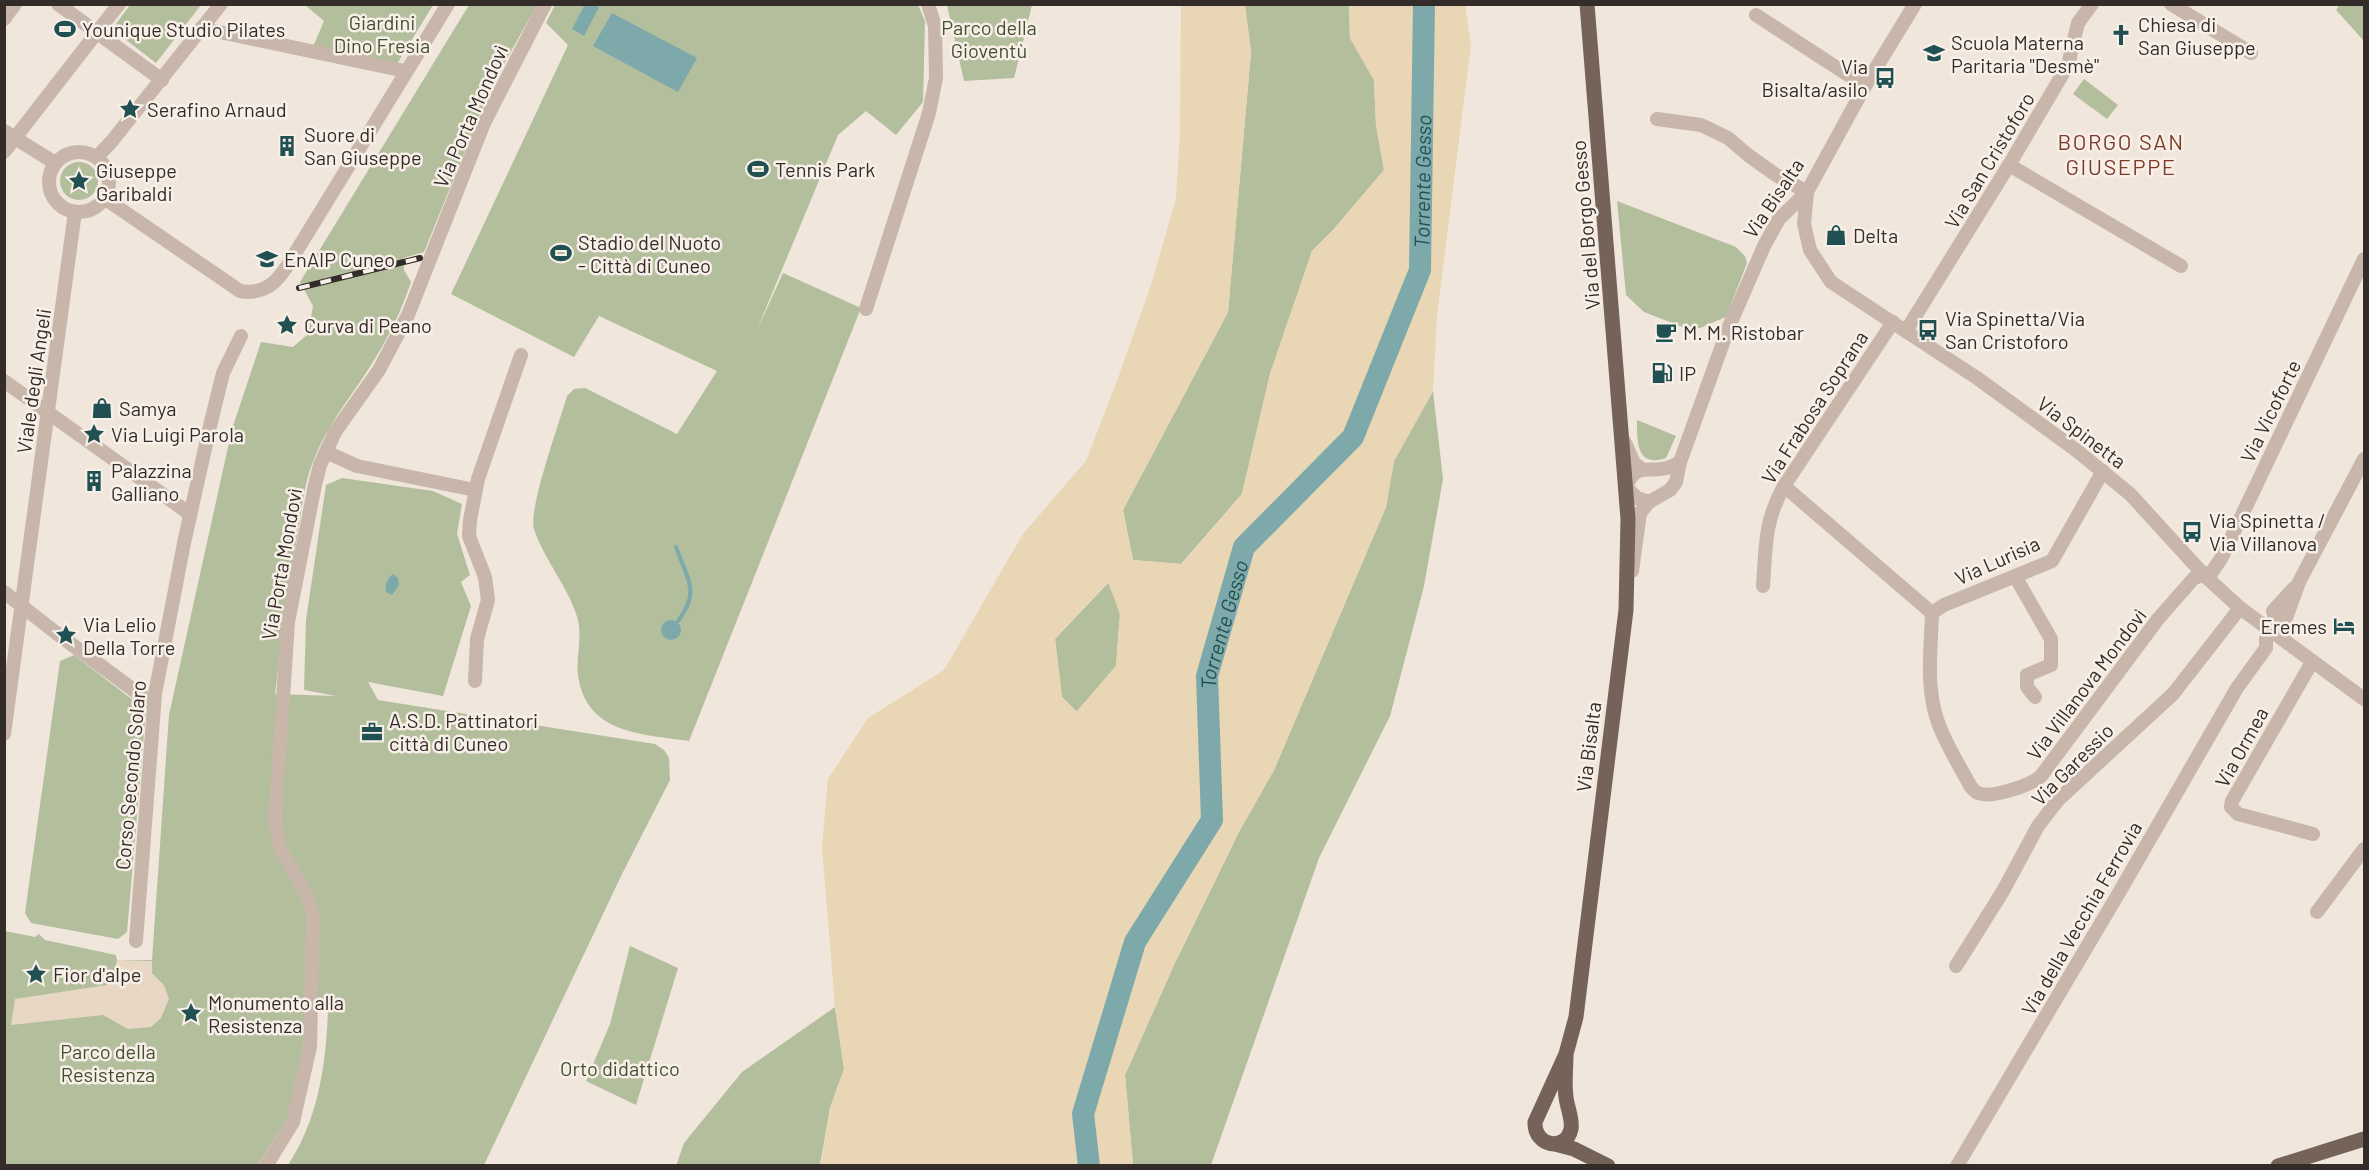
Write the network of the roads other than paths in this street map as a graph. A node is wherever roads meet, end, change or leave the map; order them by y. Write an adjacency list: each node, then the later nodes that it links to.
1 (15, 4): 13 (street)
2 (58, 4): 15 (street)
3 (119, 4): 15 (street)
4 (221, 4): 14 (street)
5 (448, 4): 17 (street)
6 (545, 4): 39 (street, Via Porta Mondovì)
7 (928, 4): 31 (street)
8 (1587, 4): 38 (main road, Via del Borgo Gesso)
9 (1915, 4): 19 (street, Via Bisalta)
10 (2171, 4): 16 (street)
11 (2084, 7): 25 (street, Via San Cristoforo)
12 (1756, 15): 19 (street)
13 (4, 19)
14 (201, 28): 17 (street); 18 (street)
15 (98, 33): 18 (street); 21 (street)
16 (2251, 53)
17 (405, 71): 27 (street)
18 (162, 80): 23 (street)
19 (1865, 86): 26 (street, Via Bisalta)
20 (1657, 119): 26 (street)
21 (10, 134): 22 (street); 24 (street)
22 (4, 152)
23 (97, 157): 24 (street); 27 (street)
24 (55, 163): 28 (street)
25 (2009, 165): 30 (street); 33 (street, Via San Cristoforo)
26 (1807, 192): 32 (street, Via Spinetta); 41 (street, Via Bisalta)
27 (104, 198): 28 (street)
28 (75, 212): 37 (street, Viale degli Angeli)
29 (2364, 259): 50 (street, Via Vicoforte)
30 (2181, 266)
31 (866, 309)
32 (1893, 322): 33 (street, Via Spinetta); 46 (street, Via Frabosa Soprana)
33 (1906, 331): 43 (street, Via Spinetta)
34 (241, 336): 49 (street, Corso Secondo Solaro)
35 (521, 355): 47 (street)
36 (4, 381): 37 (street)
37 (48, 413): 49 (street); 54 (street, Viale degli Angeli)
38 (1624, 441): 42 (street, Via del Borgo Gesso); 45 (main road, Via del Borgo Gesso)
39 (326, 452): 47 (street); 76 (street, Via Porta Mondovì)
40 (2364, 459): 44 (street, Via della Vecchia Ferrovia)
41 (1680, 462): 42 (street); 48 (street, Via Bisalta)
42 (1642, 469): 45 (street)
43 (2103, 471): 50 (street, Via Spinetta); 51 (street, Via Lurisia)
44 (2360, 481): 58 (street, Via della Vecchia Ferrovia)
45 (1626, 486): 48 (street); 56 (main road, Via del Borgo Gesso)
46 (1784, 486): 52 (street, Via Frabosa Soprana); 57 (street)
47 (475, 490): 60 (street)
48 (1649, 502): 56 (street, Via Bisalta)
49 (190, 514): 63 (street, Corso Secondo Solaro)
50 (2204, 575): 55 (street, Via Spinetta); 57 (street, Via Villanova Mondovì)
51 (2015, 576): 57 (street, Via Lurisia); 61 (street)
52 (1763, 586)
53 (4, 592): 54 (street)
54 (22, 604): 63 (street); 64 (street, Viale degli Angeli)
55 (2240, 608): 58 (street, Via Spinetta); 69 (street, Via Garessio)
56 (1626, 610): 70 (main road, Via Bisalta)
57 (1932, 613)
58 (2271, 630): 59 (street, Via Spinetta); 77 (street, Via della Vecchia Ferrovia)
59 (2312, 662): 62 (street, Via Spinetta); 65 (street, Via Ormea)
60 (475, 681)
61 (2035, 697)
62 (2364, 699)
63 (154, 705): 68 (street, Corso Secondo Solaro)
64 (4, 734)
65 (2313, 834)
66 (2364, 849): 67 (street)
67 (2317, 912)
68 (136, 941)
69 (1956, 966)
70 (1566, 1054): 71 (main road, Via Bisalta); 72 (main road, Via Bisalta)
71 (1541, 1112): 72 (main road); 74 (main road, Via Bisalta)
72 (1570, 1118): 74 (main road); 75 (main road)
73 (2364, 1140): 78 (main road)
74 (1555, 1144): 75 (main road)
75 (1605, 1164)
76 (266, 1166)
77 (1957, 1166)
78 (2278, 1166)

